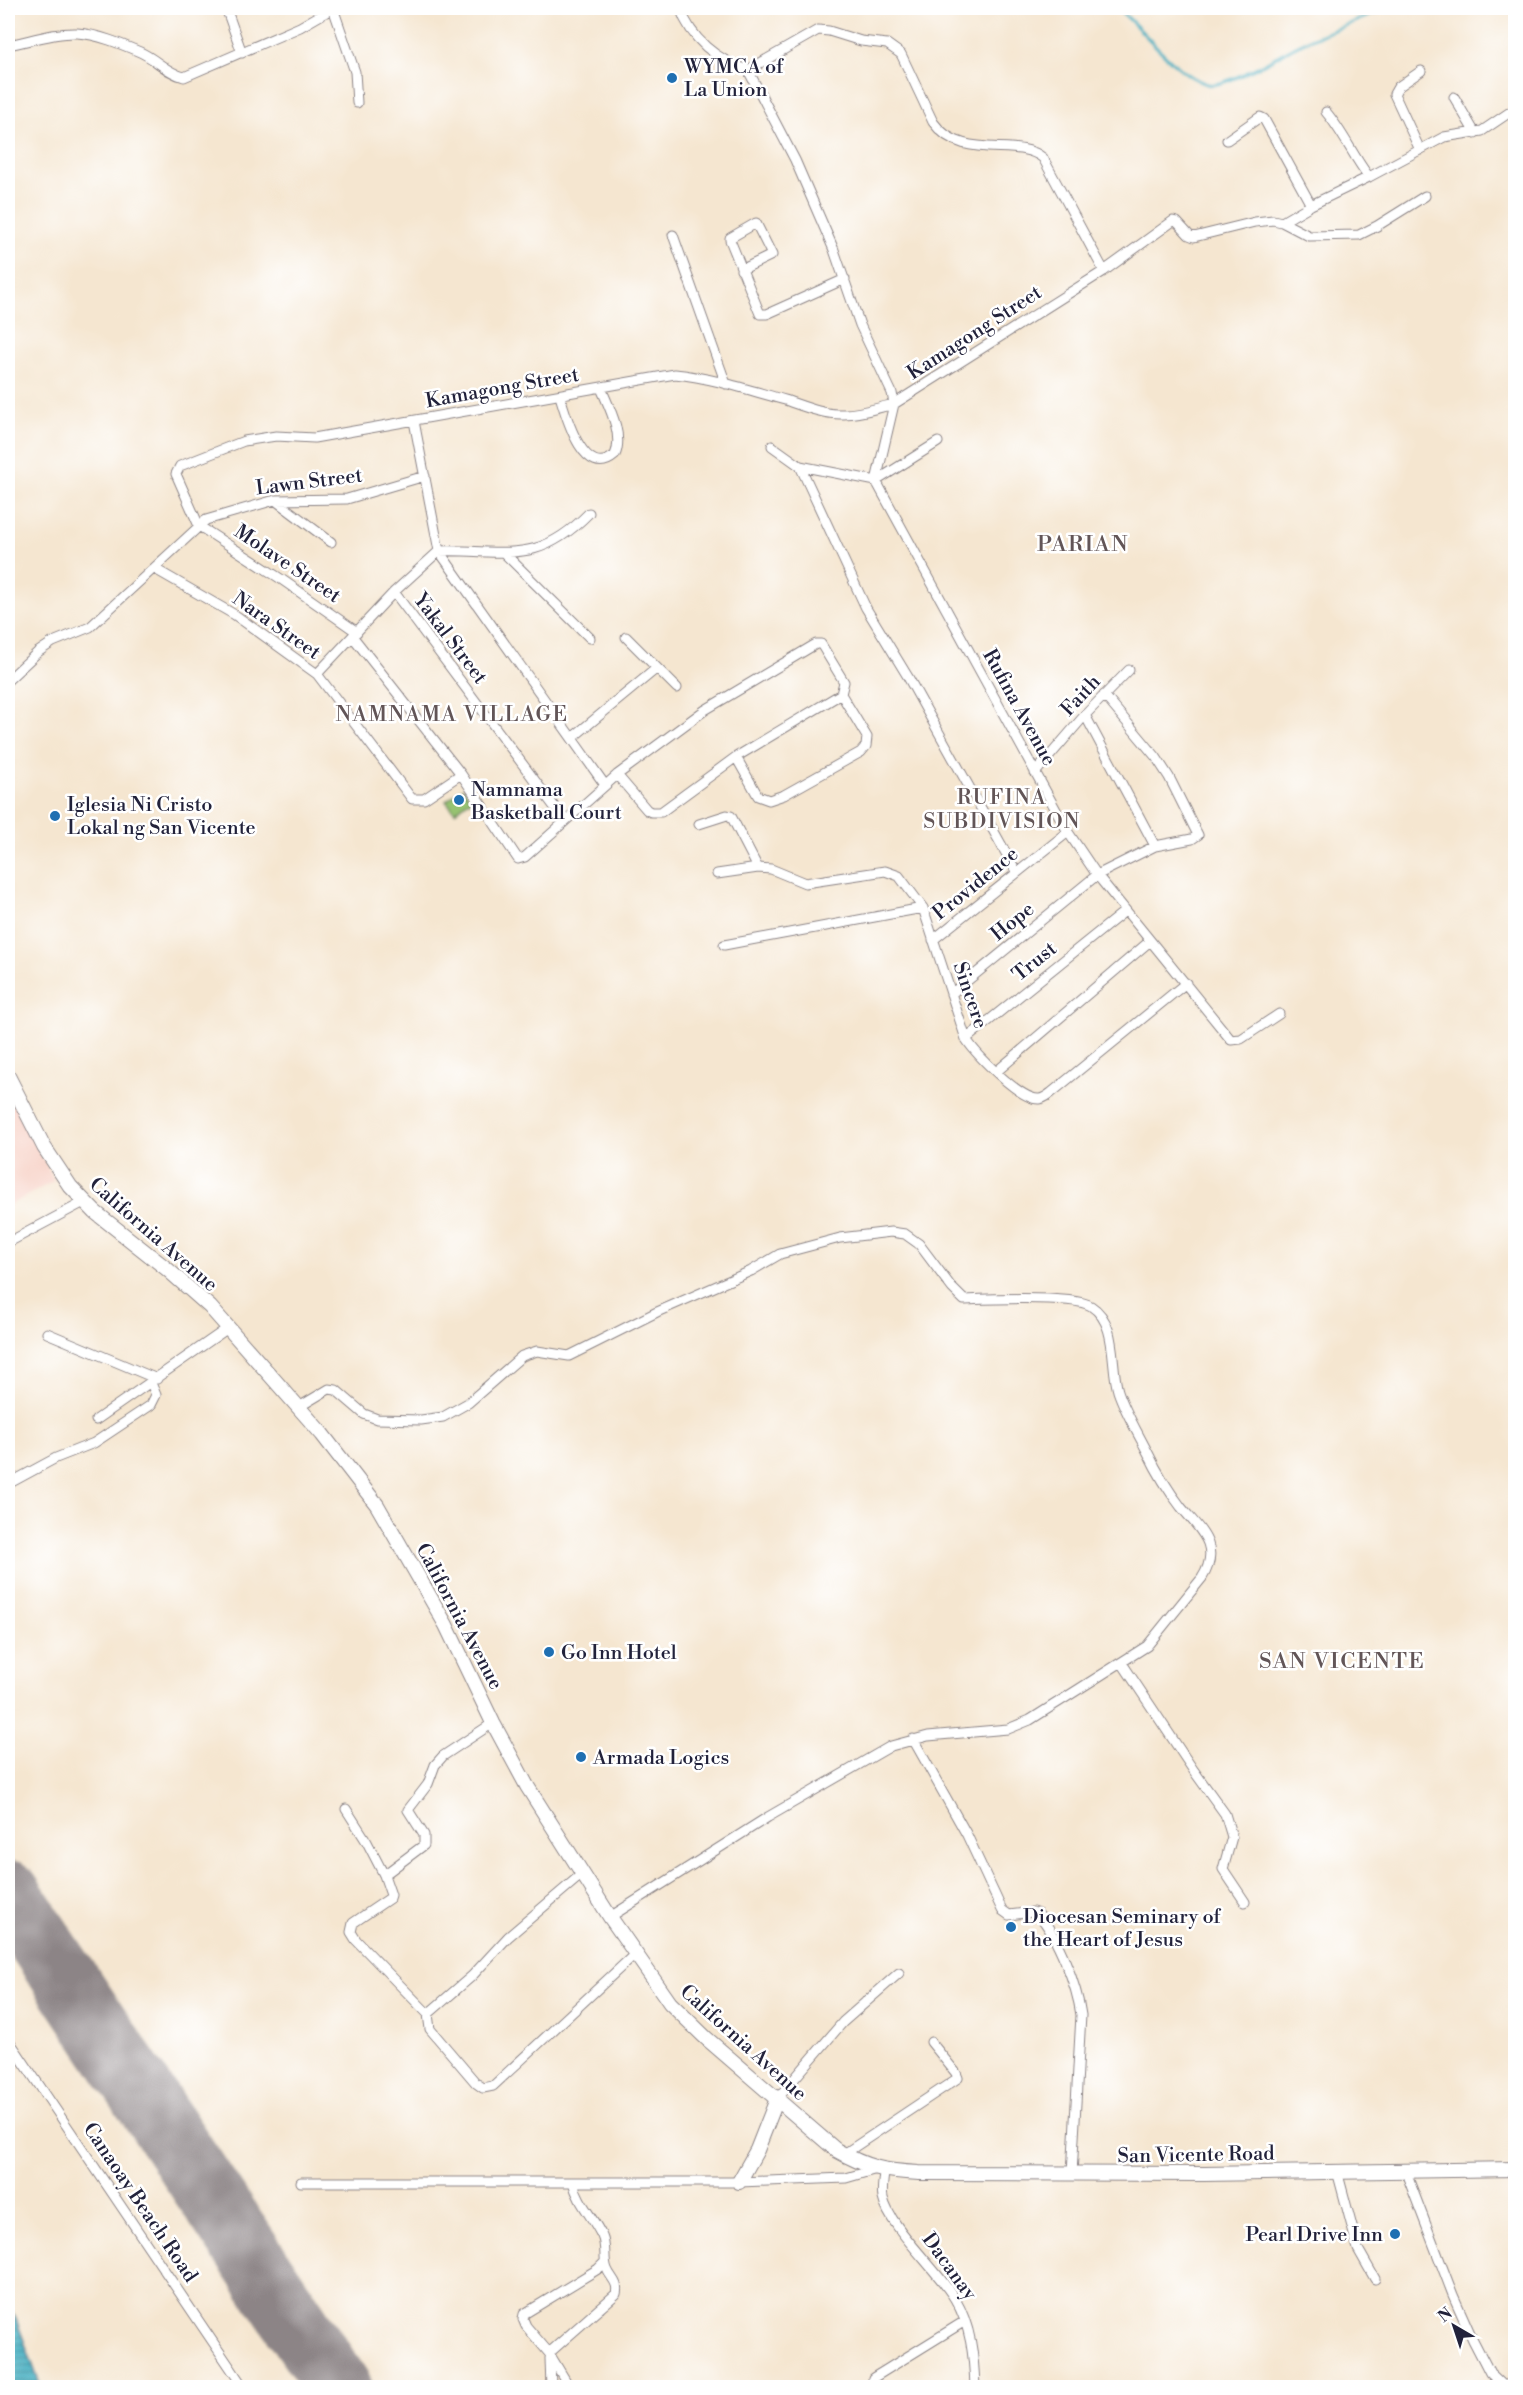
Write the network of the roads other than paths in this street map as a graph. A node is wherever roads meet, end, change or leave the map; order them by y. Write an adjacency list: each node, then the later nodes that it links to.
1 (226, 8): 5 (street)
2 (333, 8): 5 (street); 9 (street)
3 (680, 8): 6 (street)
4 (8, 45): 5 (street)
5 (242, 53)
6 (748, 70): 21 (street); 22 (street)
7 (1421, 71): 14 (street)
8 (1454, 97): 12 (street)
9 (357, 103)
10 (1515, 108): 12 (street)
11 (1326, 112): 15 (street)
12 (1475, 133): 14 (street)
13 (1227, 140): 17 (street)
14 (1420, 150): 15 (street)
15 (1369, 177): 17 (street)
16 (1425, 196): 18 (street)
17 (1311, 205): 18 (street)
18 (1282, 222): 21 (street, Kamagong Street)
19 (673, 235): 23 (street)
20 (741, 270): 20 (street); 22 (street)
21 (1104, 271): 26 (street, Kamagong Street)
22 (845, 279): 26 (street)
23 (726, 384): 24 (street, Kamagong Street); 26 (street, Kamagong Street)
24 (601, 388): 25 (street, Kamagong Street); 25 (street)
25 (560, 396): 27 (street, Kamagong Street)
26 (894, 404): 32 (street)
27 (414, 421): 31 (street); 35 (street, Kamagong Street)
28 (938, 442): 32 (street)
29 (772, 446): 30 (street)
30 (800, 466): 32 (street); 63 (street)
31 (425, 476): 33 (street, Lawn Street); 37 (street)
32 (876, 481): 54 (street, Rufina Avenue)
33 (275, 500): 35 (street, Lawn Street); 36 (street)
34 (589, 513): 38 (street)
35 (199, 526): 39 (street); 41 (street, Molave Street)
36 (331, 542)
37 (439, 551): 38 (street); 40 (street); 52 (street)
38 (504, 553): 43 (street)
39 (155, 569): 46 (street, Nara Street); 47 (street)
40 (394, 592): 41 (street); 58 (street, Yakal Street)
41 (355, 634): 46 (street); 55 (street, Molave Street)
42 (626, 637): 44 (street)
43 (590, 638)
44 (657, 668): 48 (street); 52 (street)
45 (1129, 670): 50 (street, Faith)
46 (317, 674): 55 (street, Nara Street)
47 (8, 680)
48 (677, 688)
49 (842, 694): 53 (street); 53 (street); 56 (street)
50 (1104, 695): 51 (street, Faith); 61 (street, Hope)
51 (1085, 715): 54 (street, Faith); 61 (street)
52 (572, 738): 57 (street)
53 (736, 757): 56 (street)
54 (1035, 772): 60 (street, Rufina Avenue)
55 (461, 774): 58 (street)
56 (617, 775): 57 (street)
57 (605, 785): 58 (street)
58 (564, 821)
59 (699, 824): 62 (street)
60 (1068, 832): 63 (street, Providence); 65 (street, Rufina Avenue)
61 (1155, 846): 65 (street, Hope)
62 (758, 868): 64 (street, Sincere); 66 (street, Sincere)
63 (1017, 873): 68 (street, Providence)
64 (717, 874)
65 (1097, 875): 67 (street, Rufina Avenue); 72 (street, Hope)
66 (923, 908): 68 (street, Sincere); 70 (street)
67 (1125, 910): 69 (street, Rufina Avenue); 74 (street, Trust)
68 (933, 940): 72 (street, Sincere)
69 (1150, 941): 71 (street, Rufina Avenue); 75 (street)
70 (724, 945)
71 (1186, 983): 73 (street, Rufina Avenue); 75 (street, Sincere)
72 (951, 994): 74 (street, Sincere)
73 (1279, 1014)
74 (966, 1039): 75 (street, Sincere)
75 (996, 1072)
76 (8, 1076): 77 (street, California Avenue)
77 (84, 1202): 78 (street); 79 (street, California Avenue)
78 (9, 1242)
79 (228, 1328): 81 (street); 82 (street, California Avenue)
80 (47, 1333): 81 (street)
81 (154, 1381): 83 (street); 84 (street)
82 (298, 1407): 85 (street); 86 (street, California Avenue)
83 (96, 1420)
84 (8, 1484)
85 (1122, 1663): 87 (street); 91 (street)
86 (493, 1723): 89 (street, California Avenue); 90 (street)
87 (913, 1740): 92 (street); 104 (street)
88 (346, 1809): 90 (street)
89 (582, 1874): 92 (street, California Avenue); 95 (street)
90 (384, 1875): 95 (street)
91 (1245, 1902)
92 (610, 1917): 93 (street, California Avenue)
93 (635, 1954): 95 (street); 98 (street, California Avenue)
94 (899, 1973): 98 (street)
95 (428, 2014)
96 (8, 2039): 115 (street, Canaoay Beach Road)
97 (931, 2042): 99 (street)
98 (777, 2099): 99 (street, California Avenue); 107 (street)
99 (844, 2154): 101 (street, California Avenue)
100 (1515, 2169): 102 (street, San Vicente Road)
101 (881, 2170): 104 (street, San Vicente Road); 107 (street); 110 (street, Dacanay)
102 (1405, 2170): 103 (street, San Vicente Road); 114 (street)
103 (1337, 2171): 104 (street, San Vicente Road); 109 (street)
104 (1072, 2174)
105 (301, 2182): 106 (street)
106 (573, 2182): 107 (street); 108 (street)
107 (739, 2182)
108 (605, 2262): 111 (street); 111 (street)
109 (1375, 2279)
110 (966, 2321): 112 (street); 118 (street, Dacanay)
111 (549, 2353): 116 (street); 117 (street)
112 (873, 2378)
113 (1515, 2380): 114 (street)
114 (1505, 2387)
115 (244, 2388)
116 (551, 2388)
117 (570, 2388)
118 (975, 2388)

